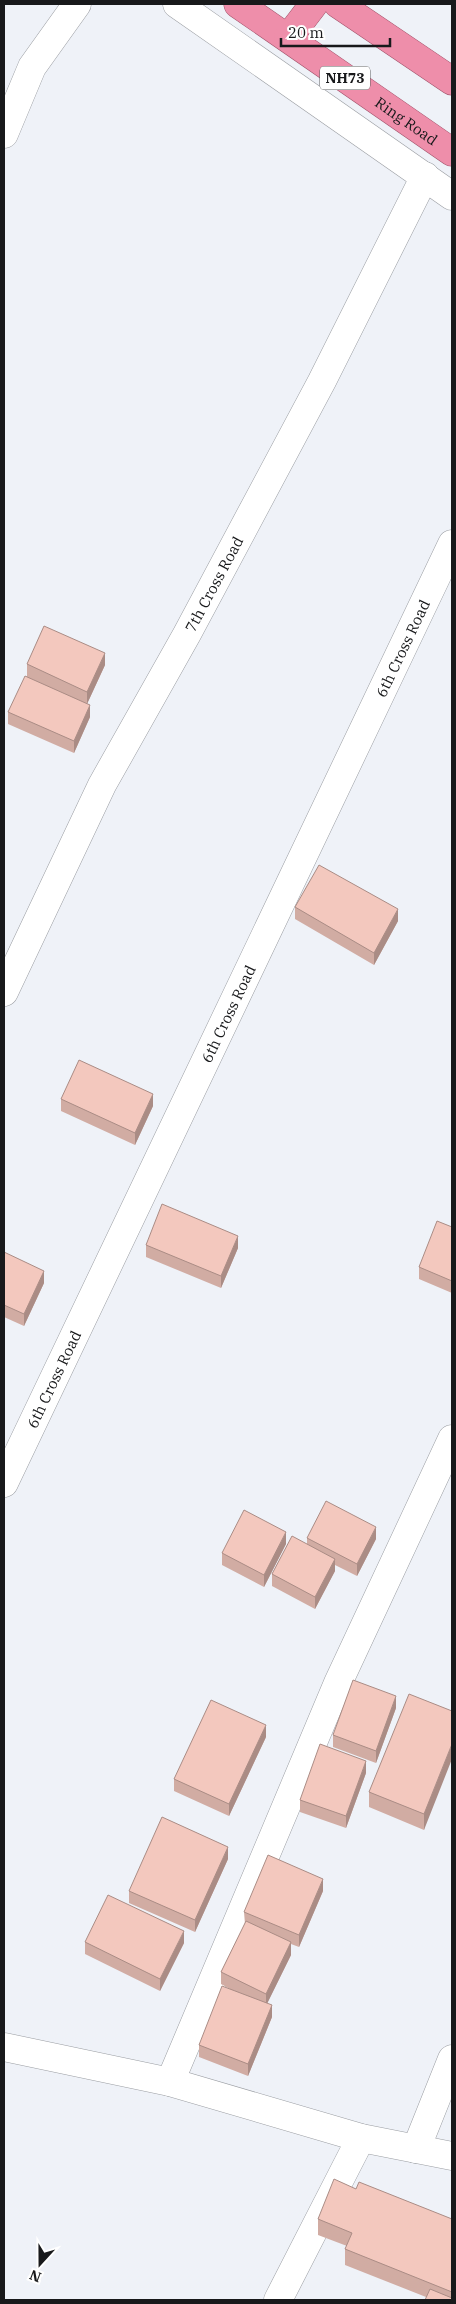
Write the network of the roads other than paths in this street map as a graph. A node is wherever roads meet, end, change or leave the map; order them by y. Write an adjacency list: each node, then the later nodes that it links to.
1 (77, 4): 8 (street)
2 (177, 4): 10 (street)
3 (238, 4): 6 (highway, Ring Road / NH73)
4 (314, 4): 6 (highway)
5 (338, 4): 7 (highway)
6 (288, 38): 9 (highway, Ring Road / NH73)
7 (452, 81)
8 (4, 134)
9 (452, 152)
10 (425, 176): 11 (street); 13 (street, 7th Cross Road)
11 (452, 196)
12 (452, 544): 15 (street, 6th Cross Road)
13 (4, 992)
14 (452, 1439): 18 (street)
15 (4, 1483)
16 (4, 2047): 18 (street)
17 (452, 2059): 20 (street)
18 (170, 2082): 19 (street)
19 (361, 2138): 20 (street); 22 (street)
20 (416, 2149): 21 (street)
21 (452, 2156)
22 (278, 2300)

